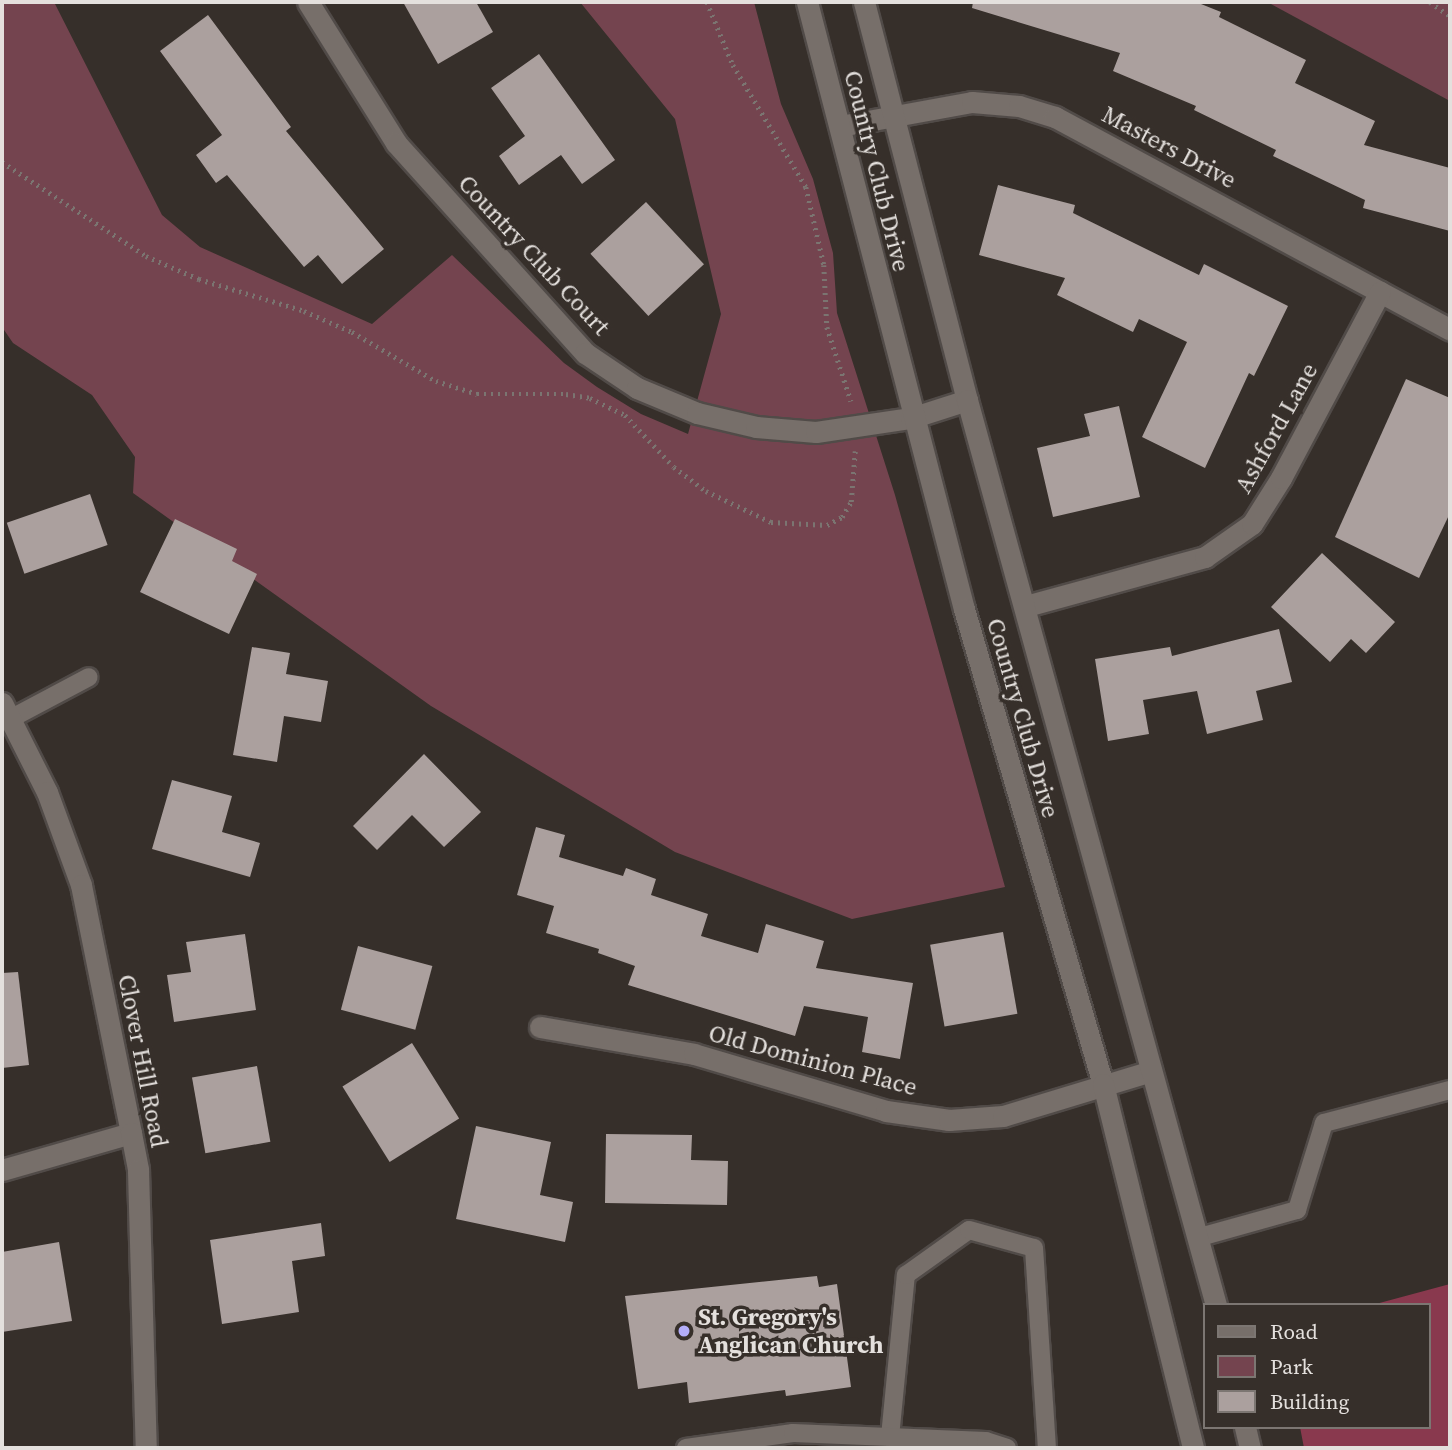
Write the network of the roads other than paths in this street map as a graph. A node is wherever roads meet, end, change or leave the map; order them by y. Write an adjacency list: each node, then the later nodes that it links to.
1 (308, 2): 9 (street, Country Club Court)
2 (807, 2): 5 (street, Country Club Drive)
3 (864, 2): 4 (street, Country Club Drive)
4 (894, 114): 5 (street, Masters Drive); 6 (street, Masters Drive); 8 (street, Country Club Drive)
5 (840, 126): 9 (street, Country Club Drive)
6 (1380, 292): 7 (street, Masters Drive); 10 (street, Ashford Lane)
7 (1450, 330)
8 (967, 400): 9 (street, Country Club Court); 10 (street, Country Club Drive)
9 (911, 418): 15 (street, Country Club Drive)
10 (1026, 606): 14 (street, Country Club Drive)
11 (89, 677): 12 (lane)
12 (6, 711): 17 (street, Clover Hill Road)
13 (540, 1027): 15 (street, Old Dominion Place)
14 (1152, 1071): 15 (street, Old Dominion Place); 19 (street, Country Club Drive)
15 (1103, 1084): 27 (street, Country Club Drive)
16 (1450, 1090): 19 (lane)
17 (131, 1133): 18 (street); 23 (street, Clover Hill Road)
18 (2, 1170)
19 (1200, 1237): 20 (street, Country Club Drive)
20 (1216, 1303)
21 (1245, 1429): 28 (street)
22 (890, 1437): 24 (lane); 25 (lane); 26 (lane)
23 (146, 1448)
24 (686, 1448)
25 (1007, 1448)
26 (1047, 1448)
27 (1193, 1448)
28 (1250, 1448)

